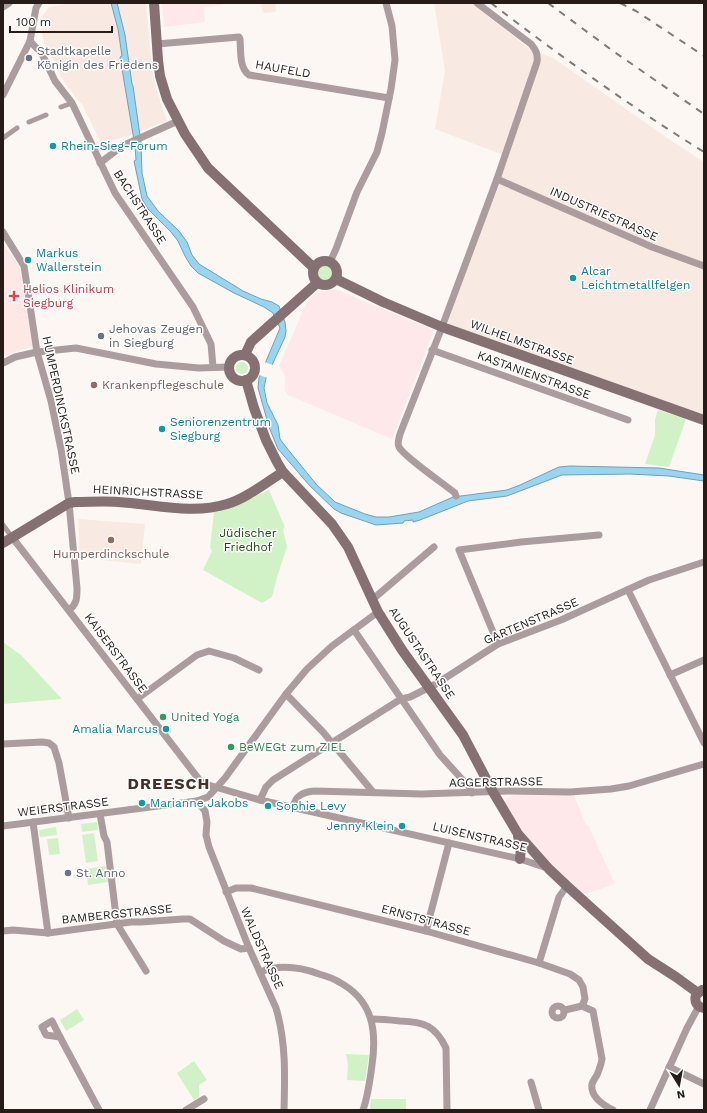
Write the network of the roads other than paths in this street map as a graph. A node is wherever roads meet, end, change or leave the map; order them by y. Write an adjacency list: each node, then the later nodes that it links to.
1 (39, 3): 5 (street)
2 (154, 3): 6 (main road)
3 (386, 3): 8 (street)
4 (477, 3): 17 (street)
5 (30, 41): 7 (street); 9 (street, BACHSTRASSE)
6 (157, 44): 8 (street, HAUFELD); 12 (main road)
7 (3, 95)
8 (389, 98): 19 (street)
9 (72, 102): 10 (street); 16 (street, BACHSTRASSE)
10 (61, 107)
11 (46, 114): 13 (street)
12 (178, 121): 16 (street); 21 (main road)
13 (29, 122)
14 (17, 128): 15 (street)
15 (3, 138)
16 (100, 163): 30 (street, BACHSTRASSE)
17 (497, 179): 20 (street, INDUSTRIESTRASSE); 24 (street)
18 (3, 232): 26 (street, HUMPERDINCKSTRASSE)
19 (330, 262): 21 (main road); 22 (main road)
20 (704, 266)
21 (314, 268): 23 (main road)
22 (336, 279): 23 (main road); 24 (main road, WILHELMSTRASSE)
23 (317, 283): 27 (main road)
24 (442, 327): 25 (street); 33 (main road, WILHELMSTRASSE)
25 (432, 350): 32 (street, KASTANIENSTRASSE); 35 (street)
26 (37, 352): 28 (street); 30 (street); 36 (street, HUMPERDINCKSTRASSE)
27 (244, 355): 29 (main road); 31 (main road)
28 (3, 363)
29 (229, 366): 30 (street); 31 (main road)
30 (213, 367)
31 (246, 380): 34 (main road, AUGUSTASTRASSE)
32 (628, 420)
33 (704, 420)
34 (283, 472): 36 (main road, HEINRICHSTRASSE); 44 (main road, AUGUSTASTRASSE)
35 (456, 496)
36 (69, 503): 39 (main road, HEINRICHSTRASSE); 45 (street, HUMPERDINCKSTRASSE)
37 (3, 525): 39 (street, KAISERSTRASSE)
38 (599, 535): 48 (street)
39 (12, 537): 40 (main road, HEINRICHSTRASSE); 45 (street, KAISERSTRASSE)
40 (3, 542)
41 (434, 547): 44 (street)
42 (704, 562): 43 (street, GARTENSTRASSE)
43 (628, 590): 48 (street, GARTENSTRASSE); 51 (street)
44 (372, 599): 46 (main road, AUGUSTASTRASSE)
45 (69, 610): 54 (street, KAISERSTRASSE)
46 (378, 612): 47 (street, WEIERSTRASSE); 52 (main road, AUGUSTASTRASSE)
47 (354, 630): 53 (street, WEIERSTRASSE); 55 (street)
48 (498, 644): 52 (street, GARTENSTRASSE)
49 (704, 660): 51 (street)
50 (259, 670): 54 (street)
51 (670, 675): 57 (street)
52 (428, 688): 55 (street, GARTENSTRASSE); 62 (main road, AUGUSTASTRASSE)
53 (286, 694): 56 (street); 60 (street, WEIERSTRASSE)
54 (137, 699): 60 (street, KAISERSTRASSE)
55 (401, 699): 56 (street, GARTENSTRASSE); 63 (street)
56 (332, 742): 61 (street); 64 (street, GARTENSTRASSE)
57 (704, 743)
58 (3, 744): 68 (street)
59 (704, 764): 62 (street, AGGERSTRASSE)
60 (216, 788): 64 (street, LUISENSTRASSE); 65 (street, WEIERSTRASSE)
61 (373, 792): 63 (street, AGGERSTRASSE); 66 (street, AGGERSTRASSE)
62 (493, 792): 63 (street, AGGERSTRASSE); 71 (main road, AUGUSTASTRASSE)
63 (472, 793)
64 (260, 800): 66 (street, LUISENSTRASSE)
65 (197, 801): 67 (street, WEIERSTRASSE); 76 (street, WALDSTRASSE)
66 (293, 807): 72 (street, LUISENSTRASSE)
67 (100, 814): 68 (street, WEIERSTRASSE); 77 (street)
68 (69, 818): 69 (street, WEIERSTRASSE)
69 (33, 822): 70 (street, WEIERSTRASSE); 80 (street)
70 (3, 826)
71 (518, 834): 73 (main road, AUGUSTASTRASSE); 74 (main road, AUGUSTASTRASSE)
72 (449, 843): 73 (street, LUISENSTRASSE); 79 (street)
73 (520, 859): 74 (street, LUISENSTRASSE)
74 (549, 869): 75 (main road, LUISENSTRASSE)
75 (567, 886): 82 (street); 85 (main road, LUISENSTRASSE)
76 (226, 892): 79 (street, ERNSTSTRASSE); 81 (street, WALDSTRASSE)
77 (117, 924): 80 (street, BAMBERGSTRASSE); 81 (street, BAMBERGSTRASSE); 83 (street)
78 (3, 931): 80 (street, BAMBERGSTRASSE)
79 (426, 931): 82 (street, ERNSTSTRASSE)
80 (48, 933)
81 (249, 948): 84 (street, WALDSTRASSE)
82 (539, 963): 86 (street, ERNSTSTRASSE)
83 (146, 971)
84 (260, 972): 89 (street); 97 (street, WALDSTRASSE)
85 (701, 991): 87 (main road)
86 (582, 1006): 88 (street); 101 (street)
87 (701, 1007): 91 (street)
88 (565, 1010)
89 (372, 1019): 98 (street); 99 (street)
90 (60, 1037): 95 (street)
91 (669, 1067): 93 (street); 102 (street)
92 (531, 1082): 100 (street)
93 (704, 1084)
94 (204, 1099): 96 (street)
95 (99, 1110)
96 (186, 1110)
97 (284, 1110)
98 (363, 1110)
99 (447, 1110)
100 (539, 1110)
101 (613, 1110)
102 (650, 1110)

